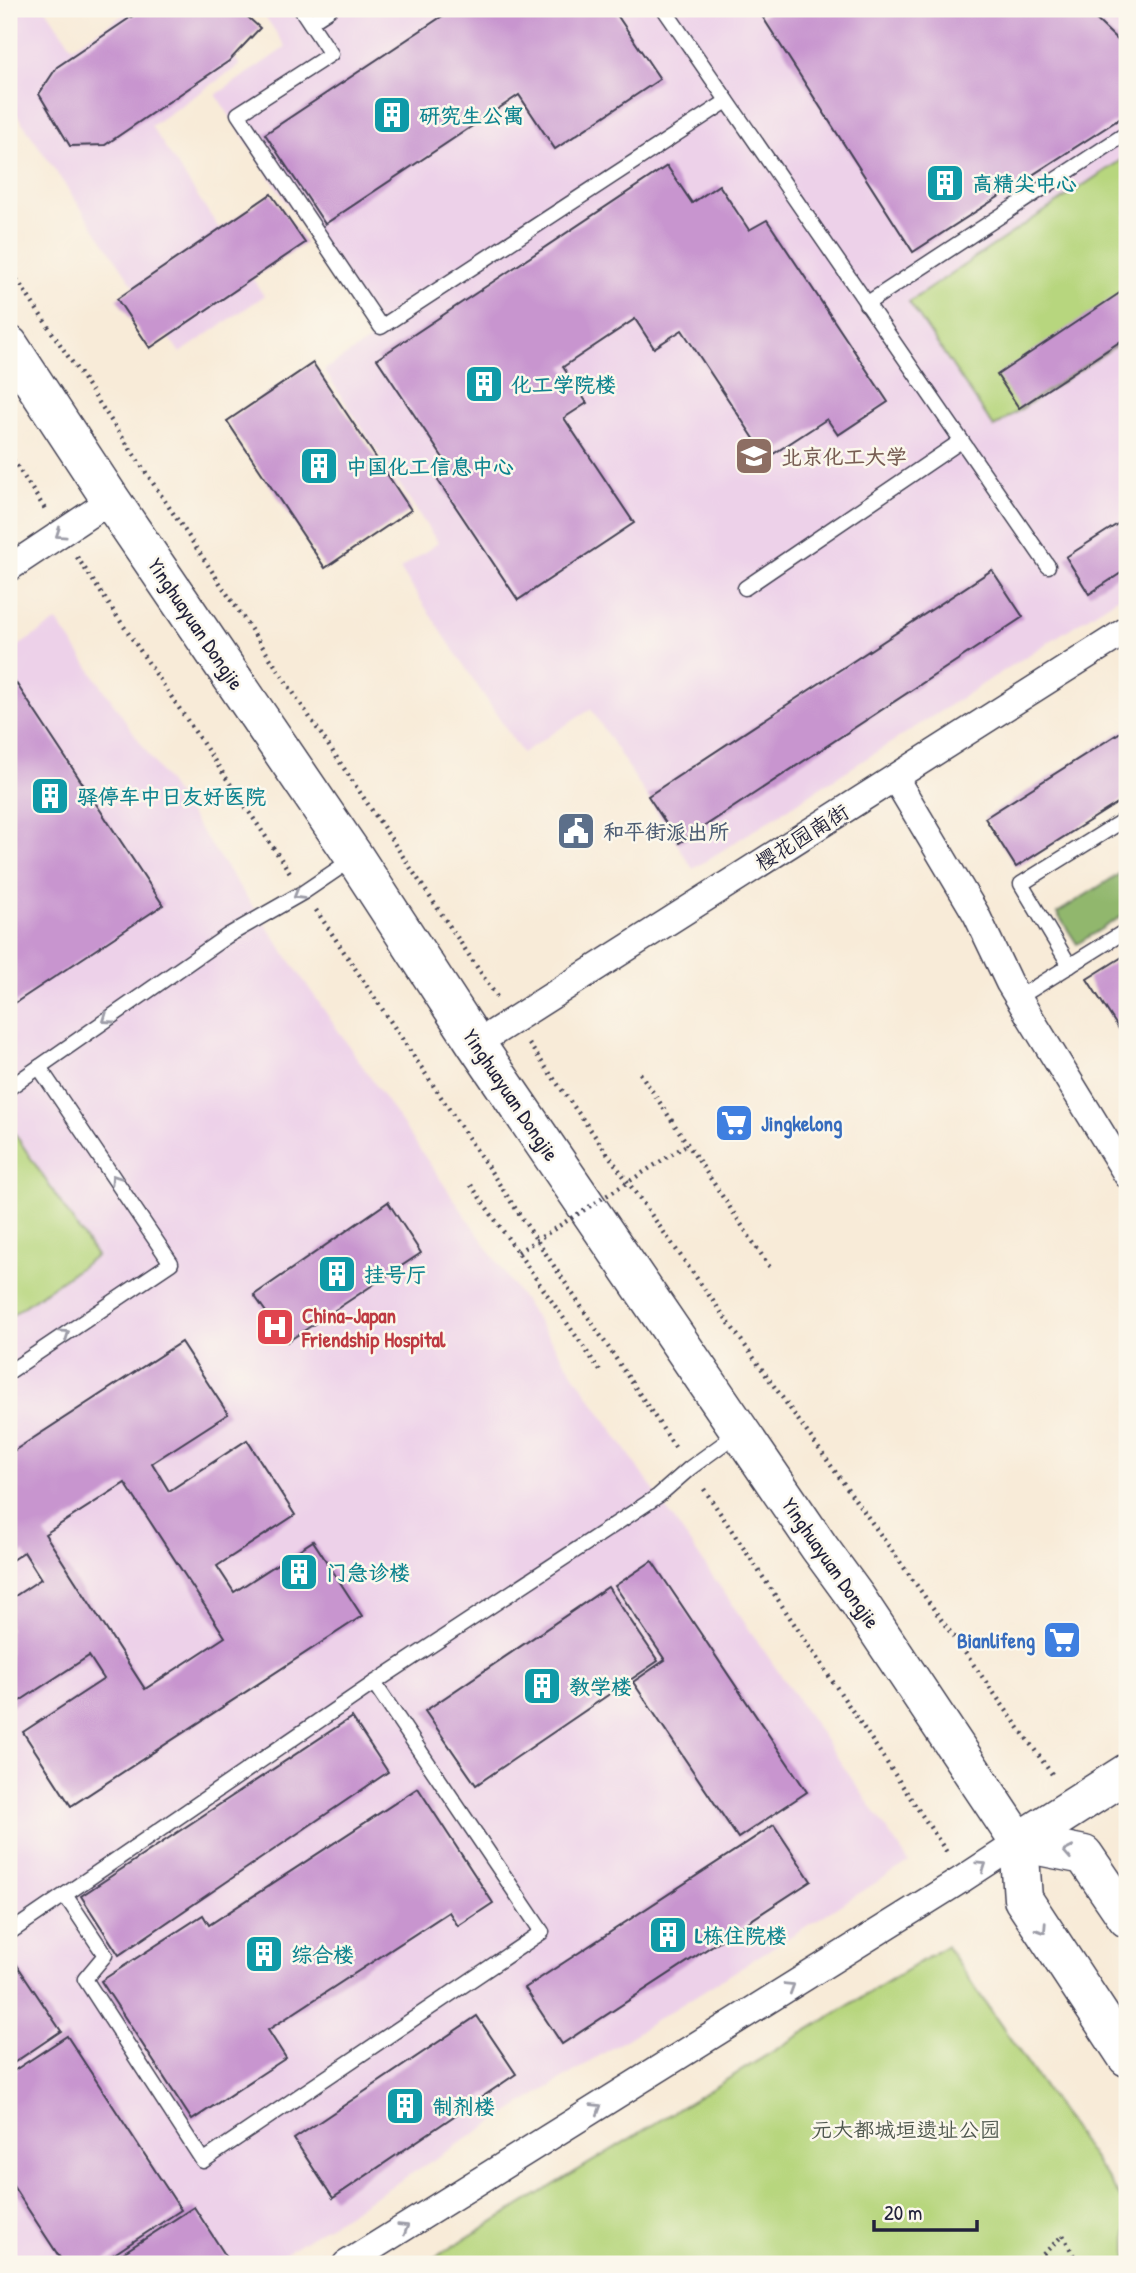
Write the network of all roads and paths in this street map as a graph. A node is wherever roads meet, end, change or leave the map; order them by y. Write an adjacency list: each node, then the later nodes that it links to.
1 (302, 9): 4 (lane)
2 (330, 9): 4 (lane)
3 (664, 9): 5 (lane)
4 (310, 22): 5 (lane)
5 (727, 101): 8 (lane)
6 (1127, 133): 8 (lane)
7 (9, 268): 25 (path)
8 (866, 304): 10 (lane)
9 (9, 345): 12 (street, Yinghuayuan Dongjie)
10 (961, 441): 14 (lane); 16 (lane)
11 (9, 454): 13 (path)
12 (111, 500): 13 (street); 20 (street, Yinghuayuan Dongjie)
13 (61, 533): 15 (street, one-way to 15); 21 (path)
14 (1048, 566)
15 (9, 568)
16 (745, 588)
17 (1127, 630): 18 (street, 樱花园南街)
18 (895, 778): 24 (street); 25 (street, 樱花园南街)
19 (1127, 818): 23 (lane)
20 (355, 858): 21 (lane); 26 (street, Yinghuayuan Dongjie)
21 (304, 892): 27 (lane, one-way to 27); 38 (path)
22 (1127, 930): 23 (lane)
23 (1070, 966): 24 (lane)
24 (1018, 998): 31 (street)
25 (513, 1021): 26 (street, 樱花园南街); 41 (path)
26 (476, 1044): 37 (street, Yinghuayuan Dongjie)
27 (39, 1067): 29 (lane); 35 (lane, one-way to 27)
28 (640, 1073): 30 (path)
29 (9, 1088)
30 (688, 1144): 33 (path, bridge); 34 (path)
31 (1127, 1175)
32 (471, 1185): 33 (path)
33 (518, 1252): 36 (path)
34 (771, 1269)
35 (9, 1372)
36 (601, 1372)
37 (740, 1431): 38 (lane); 42 (street, Yinghuayuan Dongjie)
38 (690, 1468): 39 (lane); 43 (path)
39 (374, 1682): 44 (lane); 44 (lane)
40 (1127, 1773): 41 (street)
41 (1074, 1806): 42 (street)
42 (1019, 1842): 43 (street, one-way to 42); 45 (street, one-way to 42); 47 (street, Yinghuayuan Dongjie, one-way to 47)
43 (964, 1878): 49 (street, one-way to 43)
44 (65, 1895): 46 (lane)
45 (1127, 1918)
46 (9, 1933)
47 (1123, 2073): 48 (path)
48 (1127, 2100)
49 (346, 2264)
50 (1033, 2264): 51 (path)
51 (1078, 2264)

